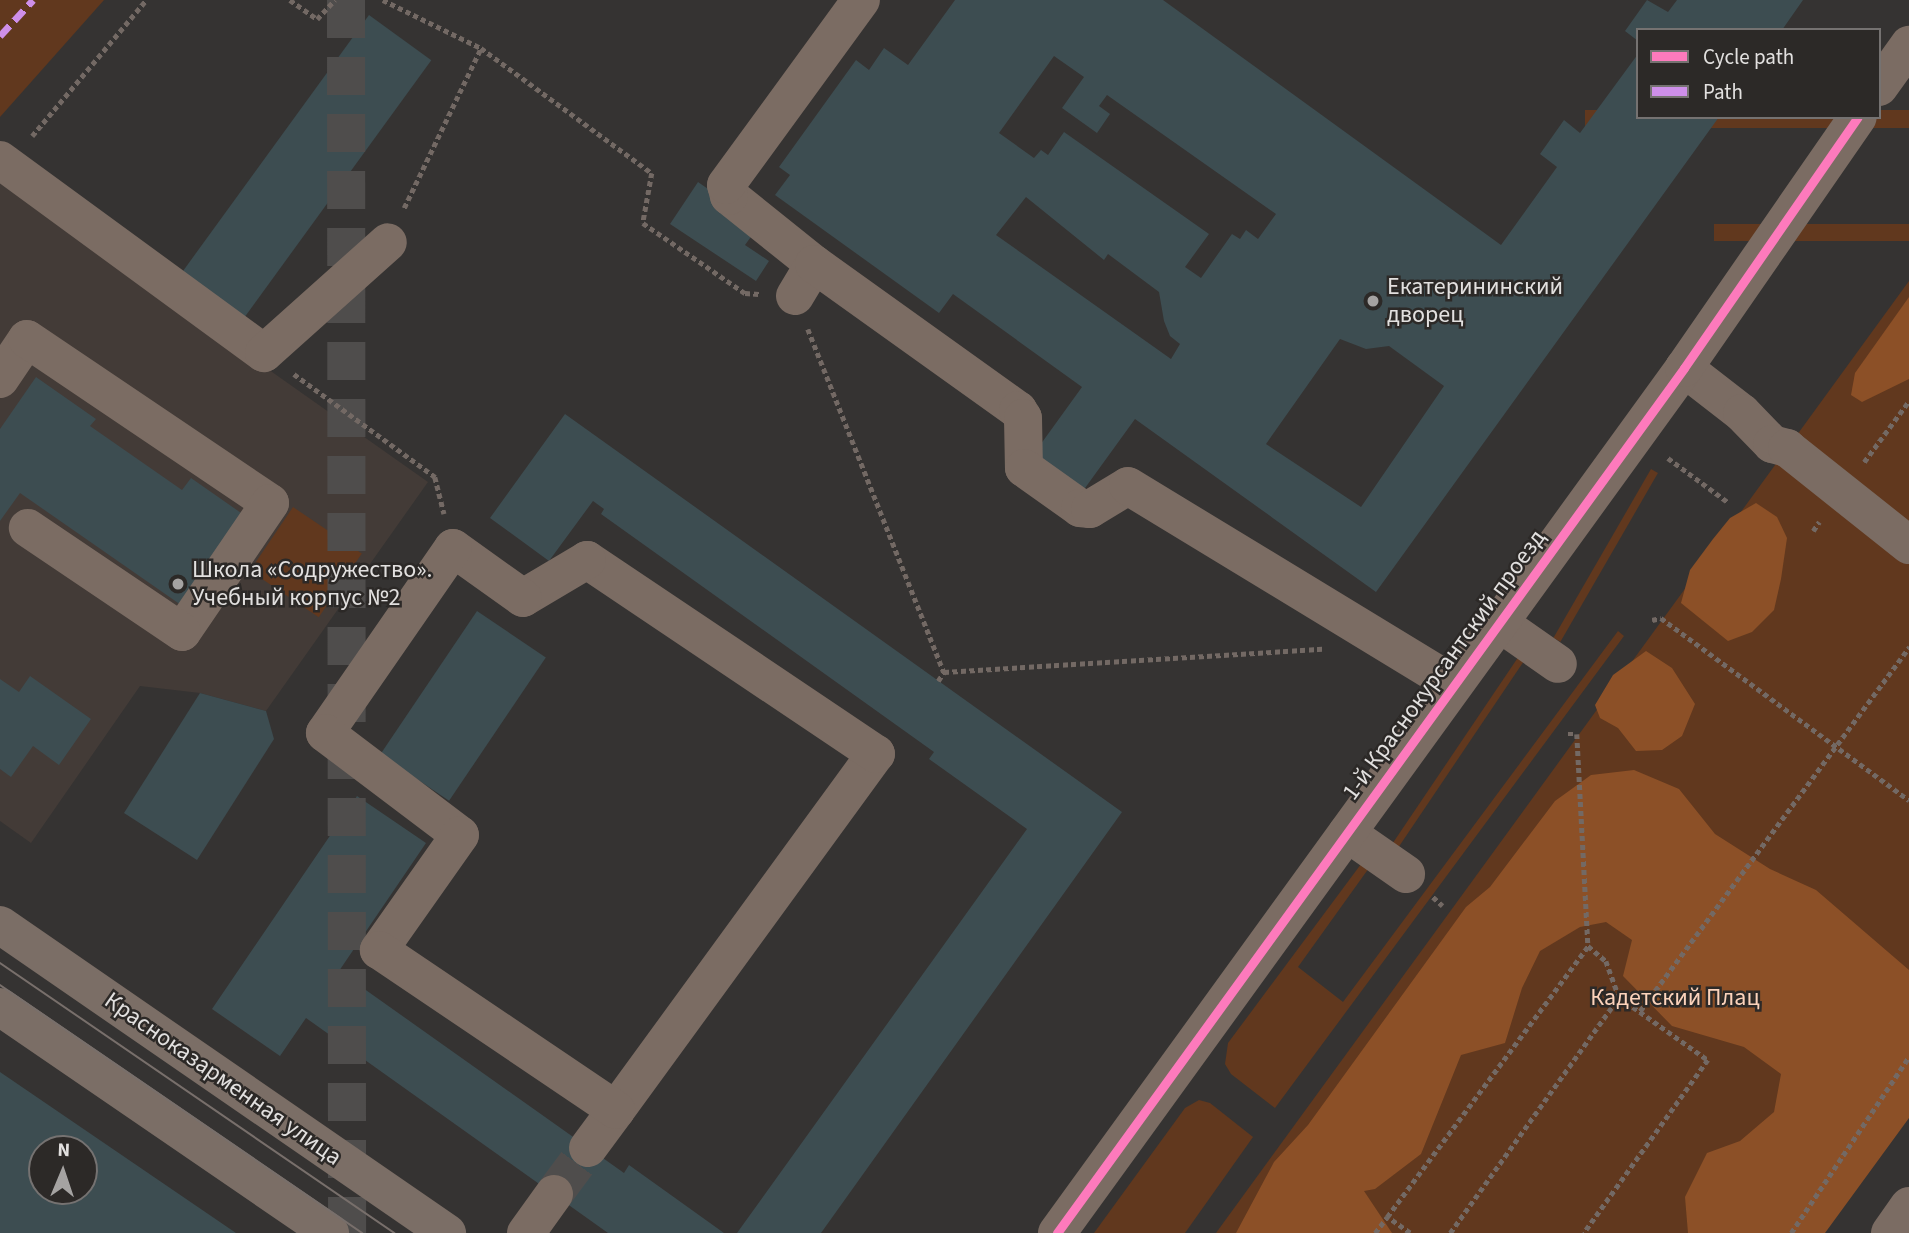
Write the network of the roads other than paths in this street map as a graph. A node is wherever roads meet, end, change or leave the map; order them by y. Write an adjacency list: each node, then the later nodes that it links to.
1 (861, 0): 7 (street)
2 (1909, 45): 3 (street)
3 (1881, 84)
4 (1857, 119): 9 (street, 1-й Краснокурсантский проезд)
5 (4, 163): 6 (street)
6 (388, 242)
7 (814, 264): 8 (street); 15 (street)
8 (795, 296)
9 (1684, 368): 12 (street); 13 (street, 1-й Краснокурсантский проезд)
10 (0, 379): 11 (street)
11 (28, 528)
12 (1909, 545)
13 (1498, 622): 14 (street); 15 (street, 1-й Краснокурсантский проезд)
14 (1558, 664)
15 (1454, 684): 16 (street, 1-й Краснокурсантский проезд)
16 (1348, 833): 17 (street); 27 (street, 1-й Краснокурсантский проезд)
17 (1406, 874)
18 (0, 925): 25 (main road, Красноказарменная улица)
19 (0, 1007): 24 (main road)
20 (616, 1110): 20 (street); 21 (street)
21 (588, 1148)
22 (554, 1194): 26 (street)
23 (1909, 1206): 28 (street)
24 (330, 1233)
25 (447, 1233)
26 (526, 1233)
27 (1057, 1233)
28 (1890, 1233)

